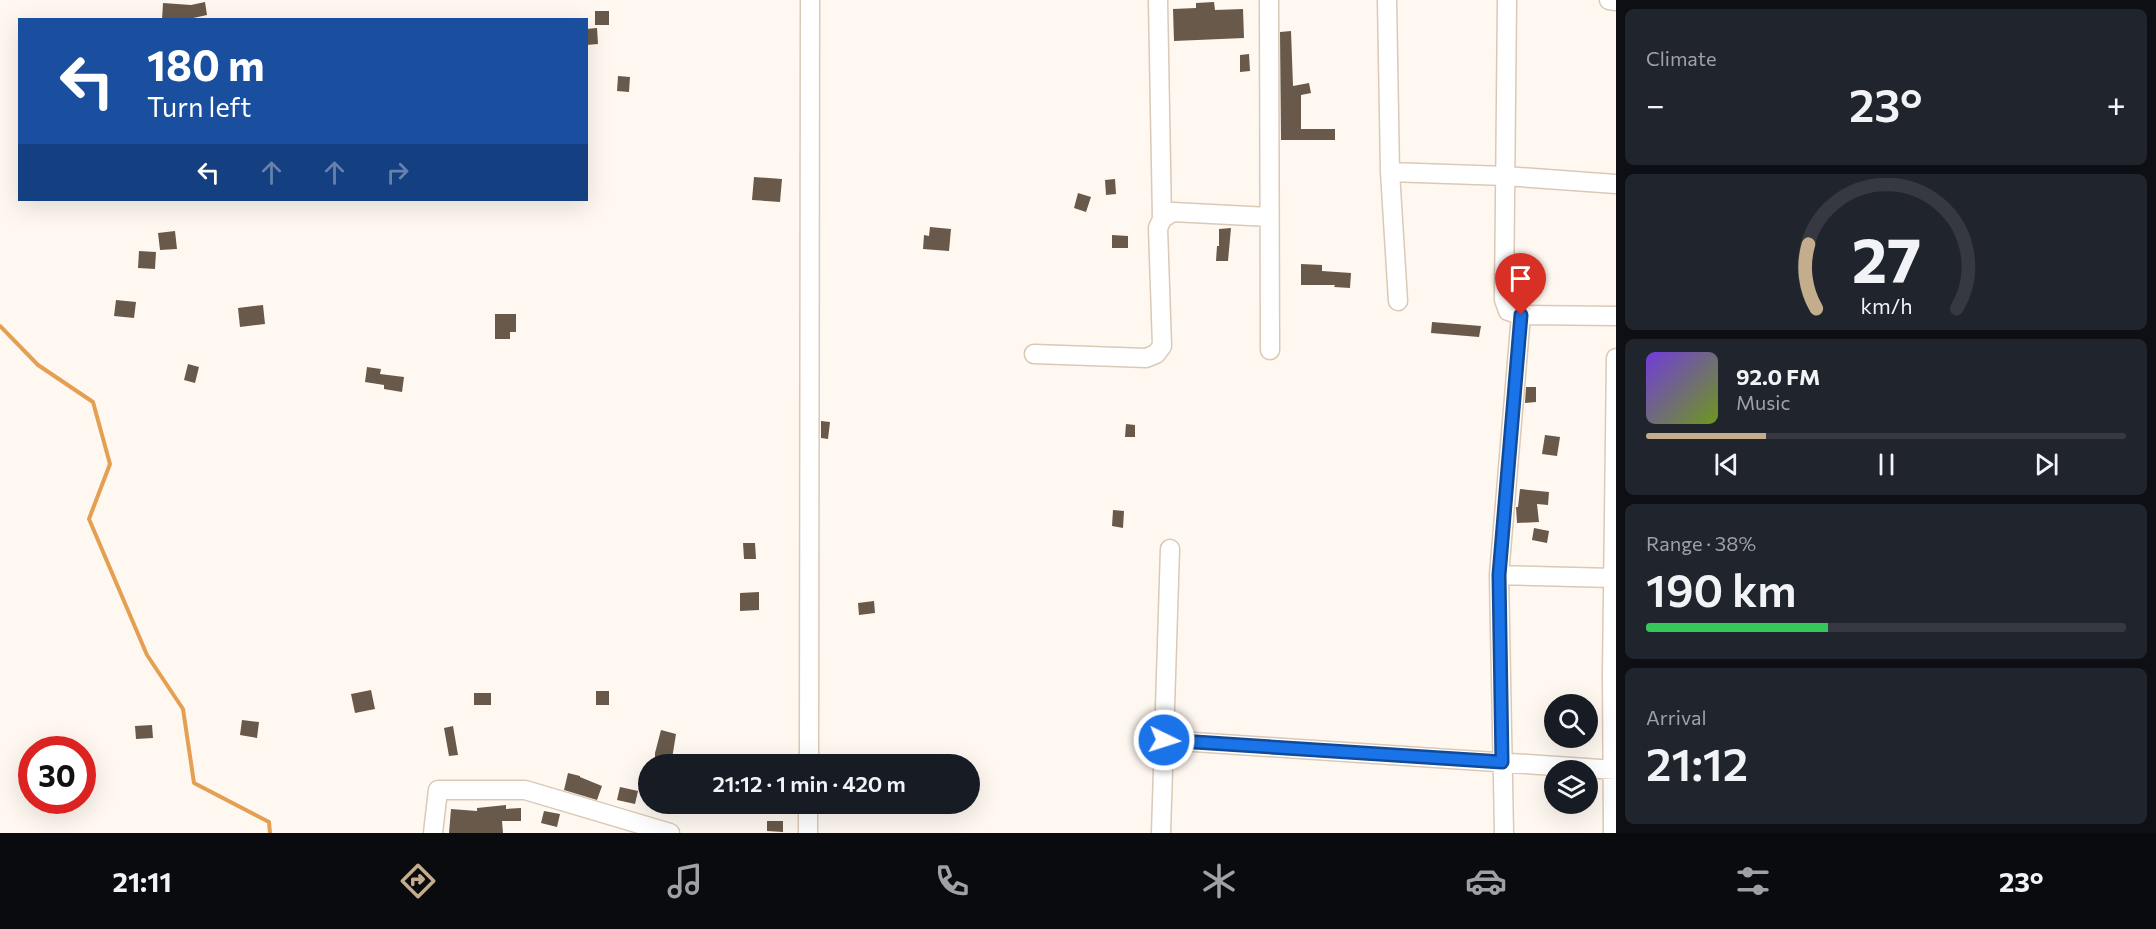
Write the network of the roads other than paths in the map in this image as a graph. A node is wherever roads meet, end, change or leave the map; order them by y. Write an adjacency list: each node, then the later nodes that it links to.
1 (810, 0): 24 (street)
2 (1158, 0): 12 (street)
3 (1269, 0): 11 (street)
4 (1387, 0): 8 (street)
5 (1507, 0): 9 (street)
6 (1609, 0): 7 (street)
7 (1616, 1)
8 (1390, 172): 9 (street); 13 (street)
9 (1505, 176): 10 (street); 14 (street)
10 (1616, 184)
11 (1269, 217): 12 (street); 16 (street)
12 (1162, 219): 17 (street)
13 (1398, 301)
14 (1521, 315): 15 (street); 21 (street)
15 (1616, 316)
16 (1270, 350)
17 (1034, 354)
18 (1616, 358): 19 (street)
19 (1616, 397): 22 (street)
20 (1170, 549): 23 (street)
21 (1499, 575): 22 (street); 25 (street)
22 (1614, 578): 26 (street)
23 (1164, 740): 25 (street); 31 (street)
24 (808, 754)
25 (1502, 762): 26 (street); 32 (street)
26 (1614, 770): 33 (street)
27 (808, 814): 30 (street)
28 (432, 833): 29 (street)
29 (670, 833)
30 (808, 833)
31 (1161, 833)
32 (1504, 833)
33 (1613, 833)

